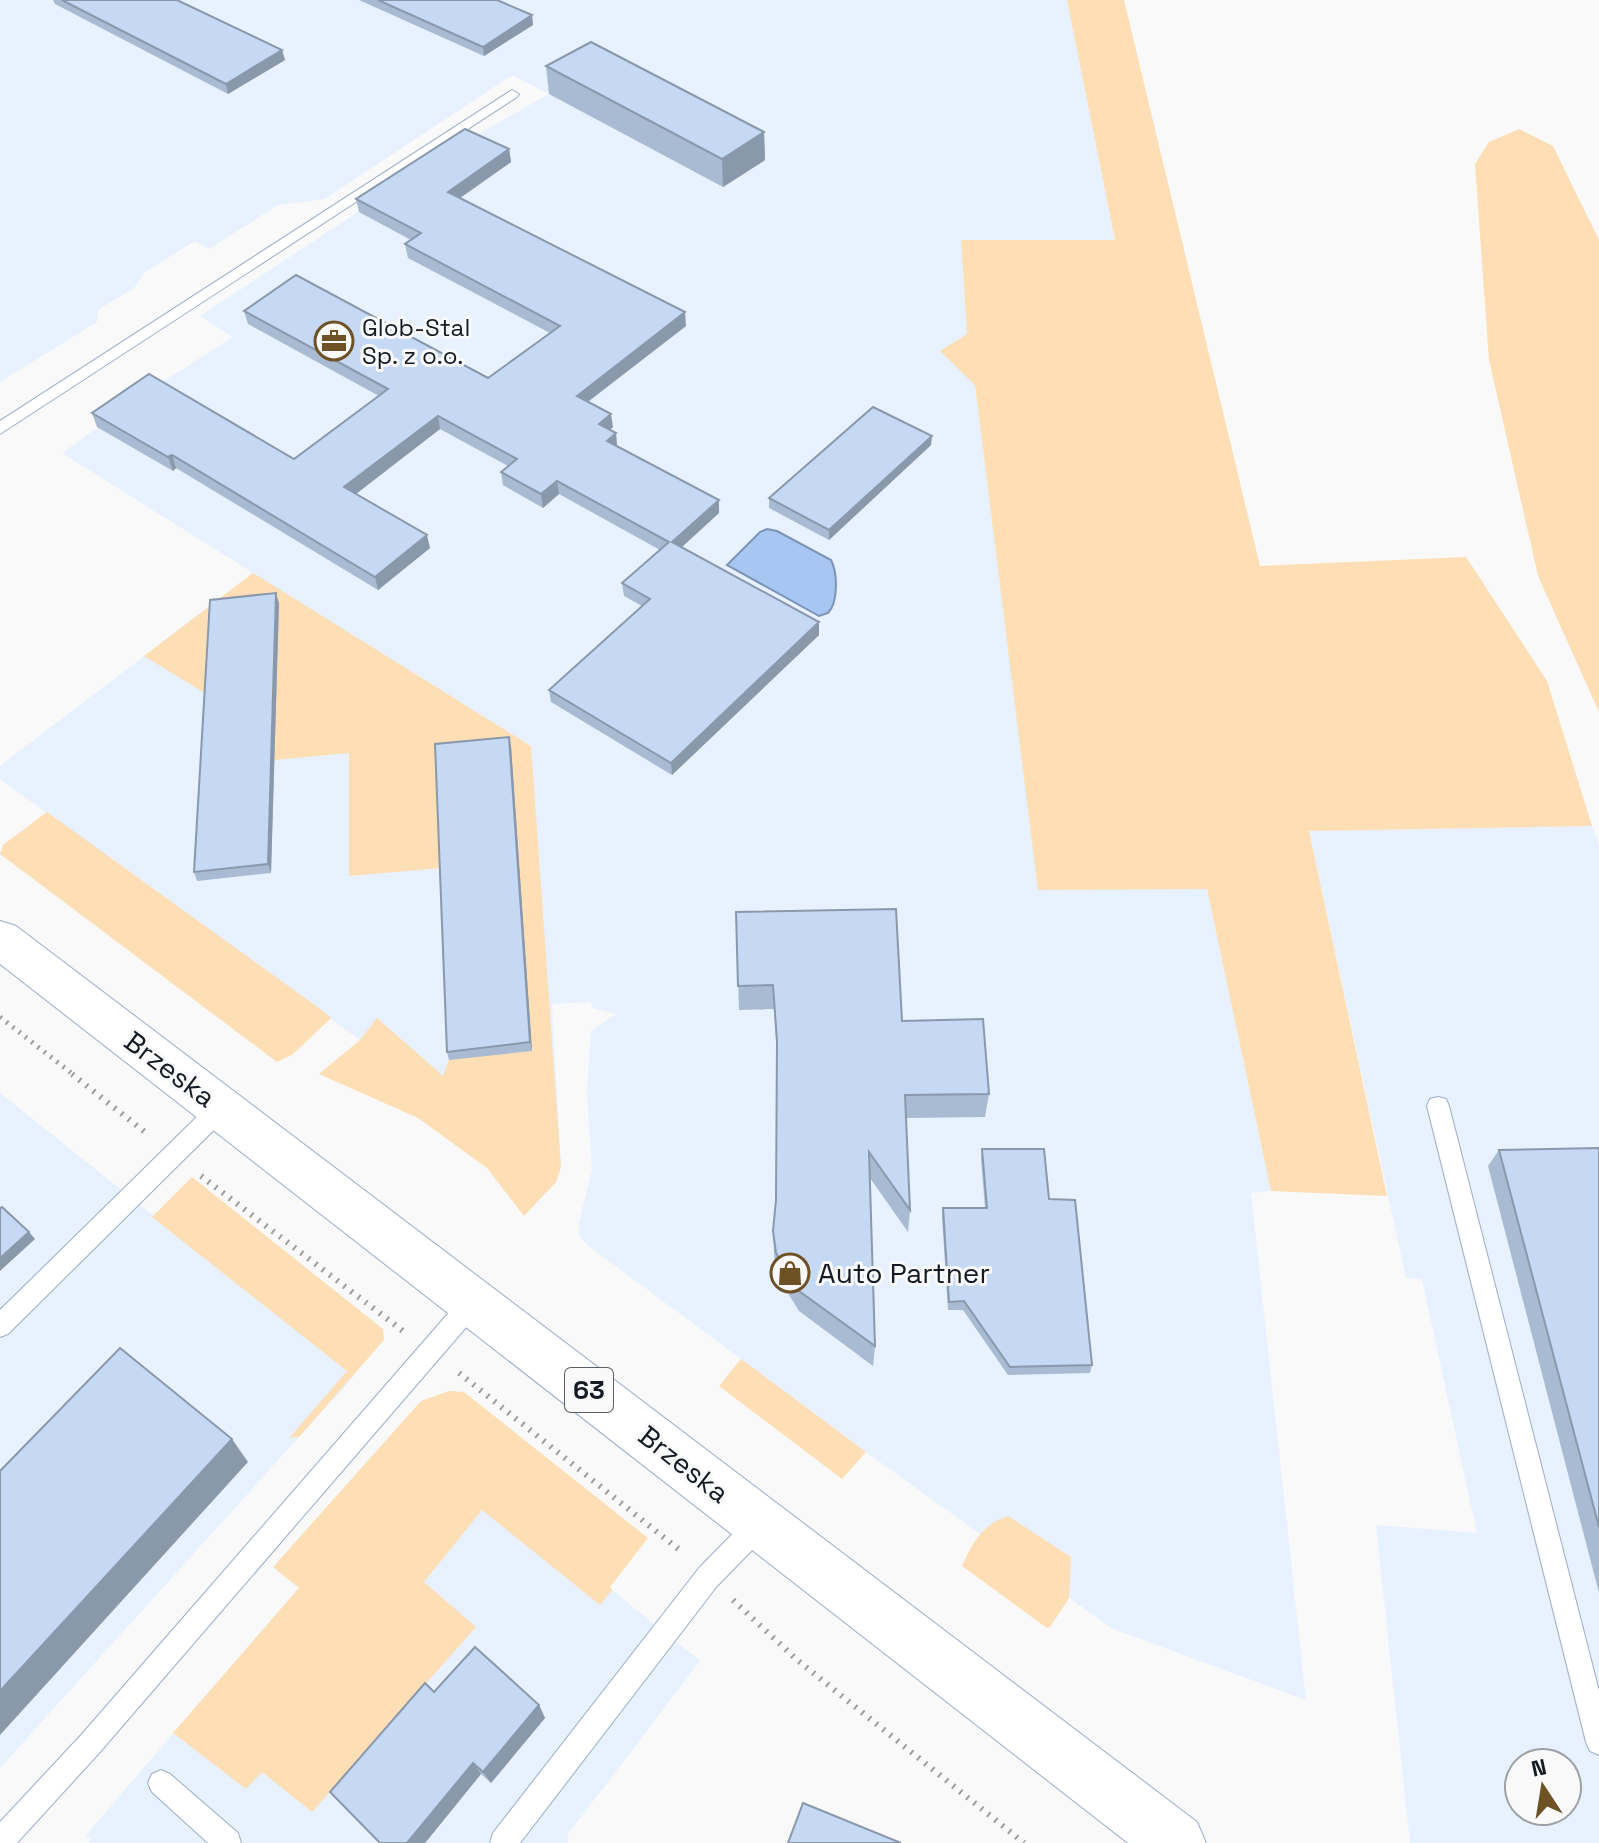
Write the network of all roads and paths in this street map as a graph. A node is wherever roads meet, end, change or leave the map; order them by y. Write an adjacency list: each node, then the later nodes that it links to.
1 (512, 94): 2 (lane)
2 (0, 429)
3 (0, 939): 6 (main road, Brzeska / 63)
4 (0, 1017): 7 (path)
5 (1438, 1106): 13 (lane)
6 (221, 1108): 7 (lane); 8 (main road, Brzeska / 63)
7 (172, 1154): 9 (lane); 10 (path)
8 (473, 1302): 10 (lane); 11 (main road, Brzeska / 63)
9 (0, 1326)
10 (429, 1350): 12 (path); 15 (lane)
11 (761, 1523): 12 (lane); 19 (main road, Brzeska / 63)
12 (708, 1577): 17 (lane); 18 (path)
13 (1599, 1742)
14 (161, 1783): 16 (lane)
15 (0, 1842)
16 (228, 1843)
17 (503, 1843)
18 (1024, 1843)
19 (1176, 1843)

